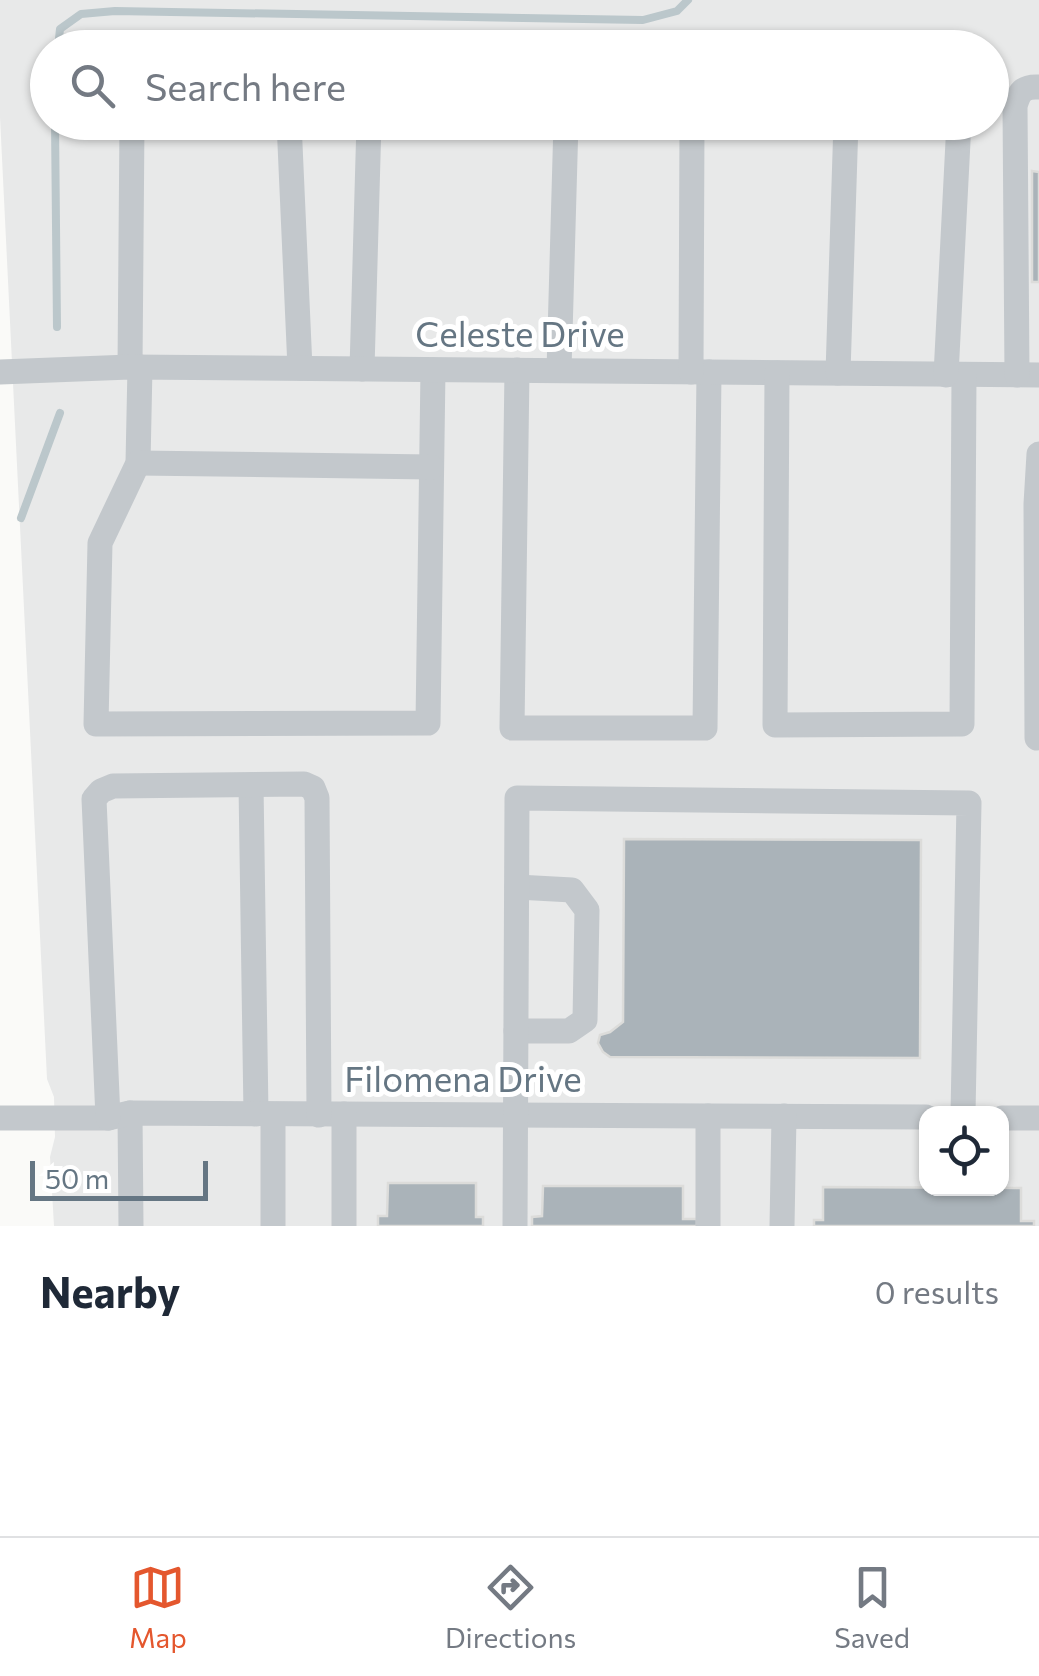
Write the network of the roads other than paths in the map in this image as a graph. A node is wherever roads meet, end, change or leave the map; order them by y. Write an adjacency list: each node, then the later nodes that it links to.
1 (1039, 87): 20 (street)
2 (132, 140): 9 (street)
3 (290, 140): 10 (street)
4 (368, 140): 11 (street)
5 (565, 140): 14 (street)
6 (693, 140): 16 (street)
7 (845, 140): 18 (street)
8 (959, 140): 19 (street)
9 (135, 367): 10 (street, Celeste Drive); 15 (street, Celeste Drive); 22 (street)
10 (300, 368): 11 (street, Celeste Drive)
11 (362, 369): 12 (street, Celeste Drive)
12 (433, 370): 13 (street, Celeste Drive); 23 (street)
13 (517, 370): 14 (street, Celeste Drive); 16 (street)
14 (559, 370): 16 (street, Celeste Drive)
15 (0, 372)
16 (700, 372): 17 (street, Celeste Drive)
17 (777, 373): 18 (street, Celeste Drive); 19 (street)
18 (838, 374): 19 (street, Celeste Drive)
19 (955, 375): 20 (street, Celeste Drive)
20 (1028, 375)
21 (1039, 454): 24 (street)
22 (138, 464): 23 (street); 23 (street)
23 (431, 467)
24 (1038, 738)
25 (251, 785): 29 (street); 31 (street); 32 (street)
26 (517, 887): 27 (street); 27 (street); 28 (street)
27 (516, 1032): 30 (street)
28 (963, 1106)
29 (332, 1114): 30 (street, Filomena Drive); 31 (street, Filomena Drive); 41 (street)
30 (515, 1114): 33 (street, Filomena Drive); 42 (street)
31 (264, 1115): 32 (street, Filomena Drive); 40 (street)
32 (119, 1116): 35 (street, Filomena Drive); 39 (street)
33 (708, 1116): 34 (street, Filomena Drive); 43 (street)
34 (784, 1116): 36 (street, Filomena Drive); 44 (street)
35 (0, 1118)
36 (919, 1118)
37 (1009, 1118): 38 (street)
38 (1039, 1118)
39 (131, 1226)
40 (273, 1226)
41 (344, 1226)
42 (515, 1226)
43 (708, 1226)
44 (782, 1226)

